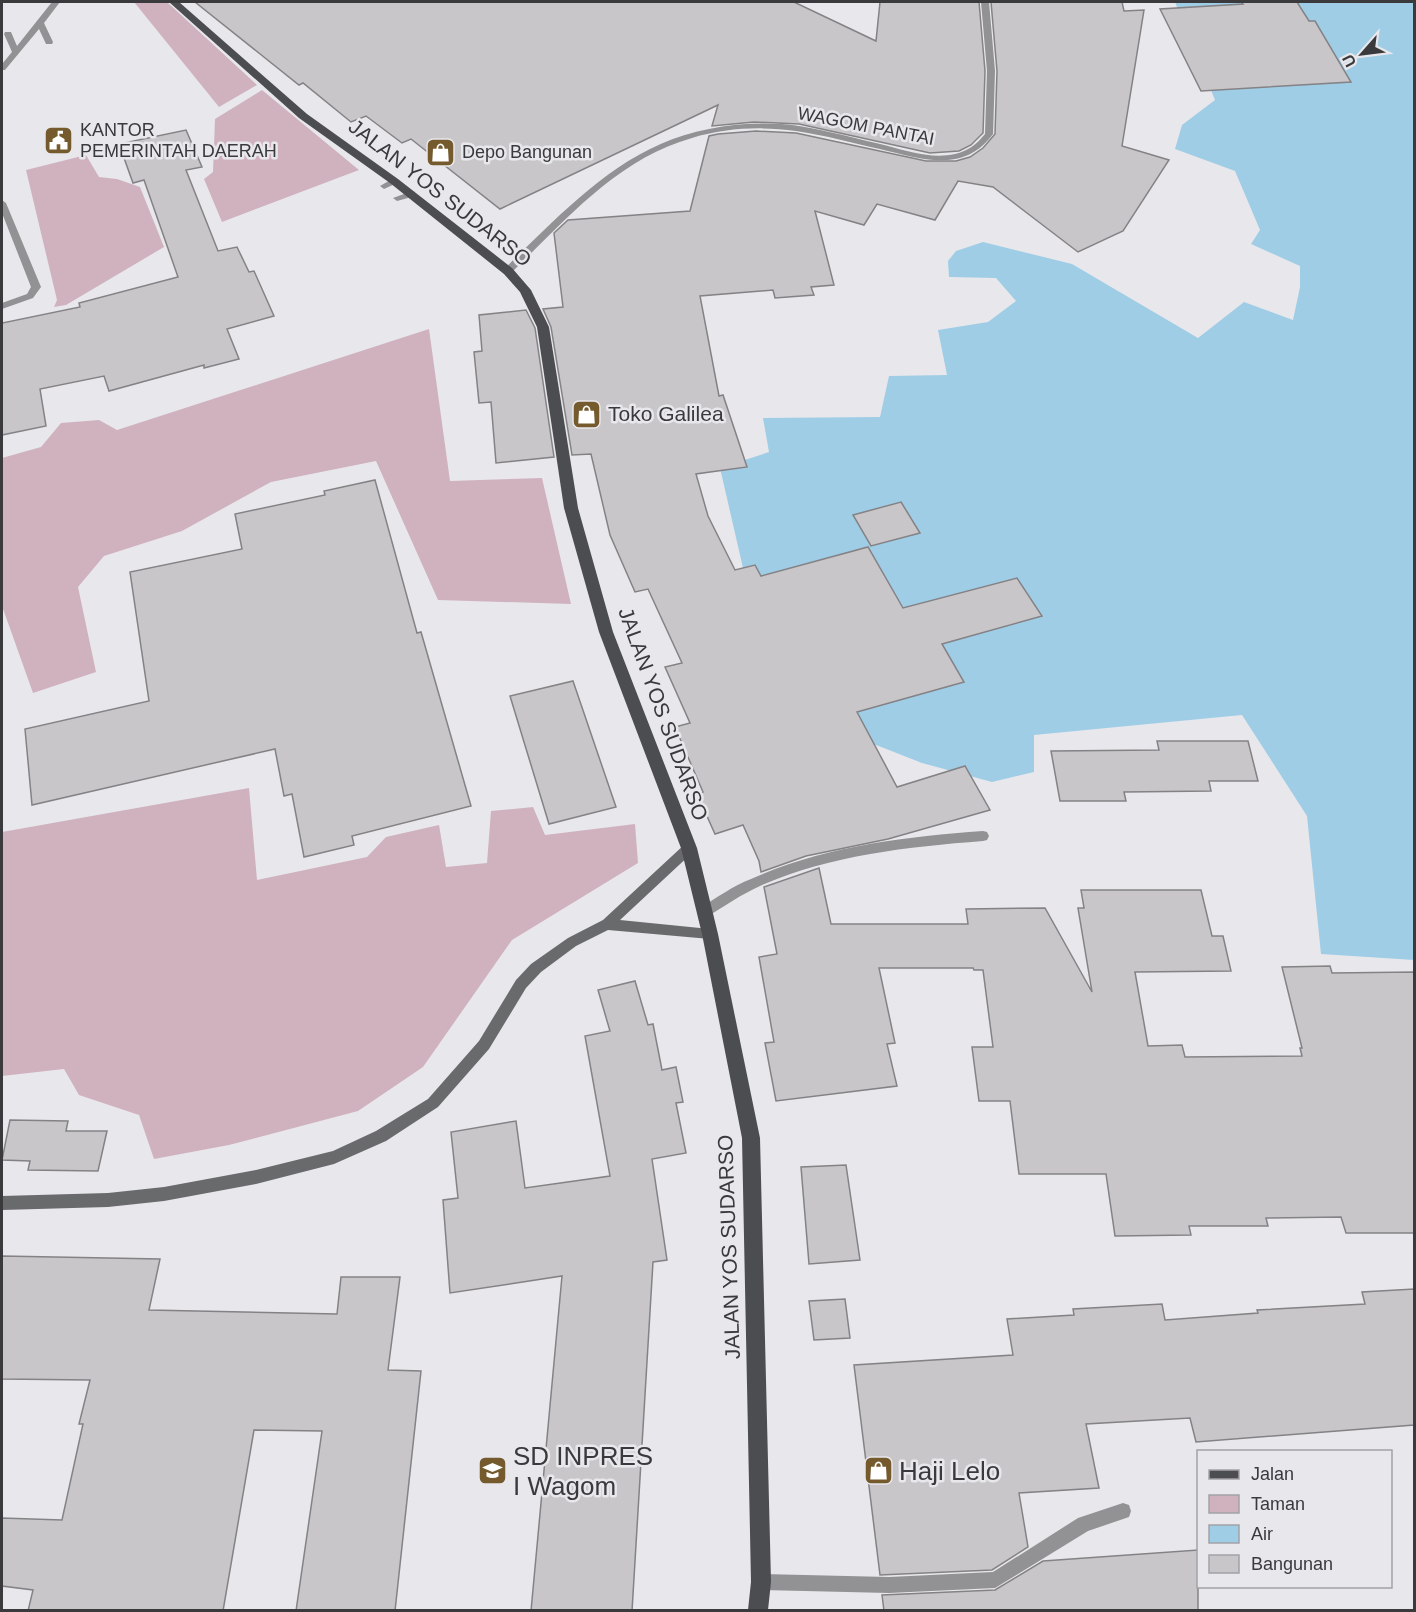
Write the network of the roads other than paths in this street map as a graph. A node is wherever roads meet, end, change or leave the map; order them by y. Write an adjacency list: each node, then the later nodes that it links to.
1 (56, 2): 4 (street)
2 (174, 2): 9 (main road, JALAN YOS SUDARSO)
3 (985, 2): 12 (street, WAGOM PANTAI)
4 (40, 23): 6 (street); 7 (street)
5 (8, 34): 7 (street)
6 (49, 42)
7 (16, 52): 8 (street)
8 (2, 68)
9 (412, 194): 10 (street); 12 (main road, JALAN YOS SUDARSO)
10 (397, 198)
11 (2, 203): 13 (street)
12 (508, 271): 15 (main road, JALAN YOS SUDARSO)
13 (2, 306)
14 (983, 836): 16 (street)
15 (689, 848): 16 (main road, JALAN YOS SUDARSO); 17 (main road)
16 (704, 912): 18 (main road, JALAN YOS SUDARSO)
17 (607, 924): 18 (main road); 19 (main road)
18 (710, 934): 21 (main road, JALAN YOS SUDARSO)
19 (2, 1203)
20 (1123, 1511): 21 (street)
21 (760, 1582): 22 (main road, JALAN YOS SUDARSO)
22 (758, 1611)

